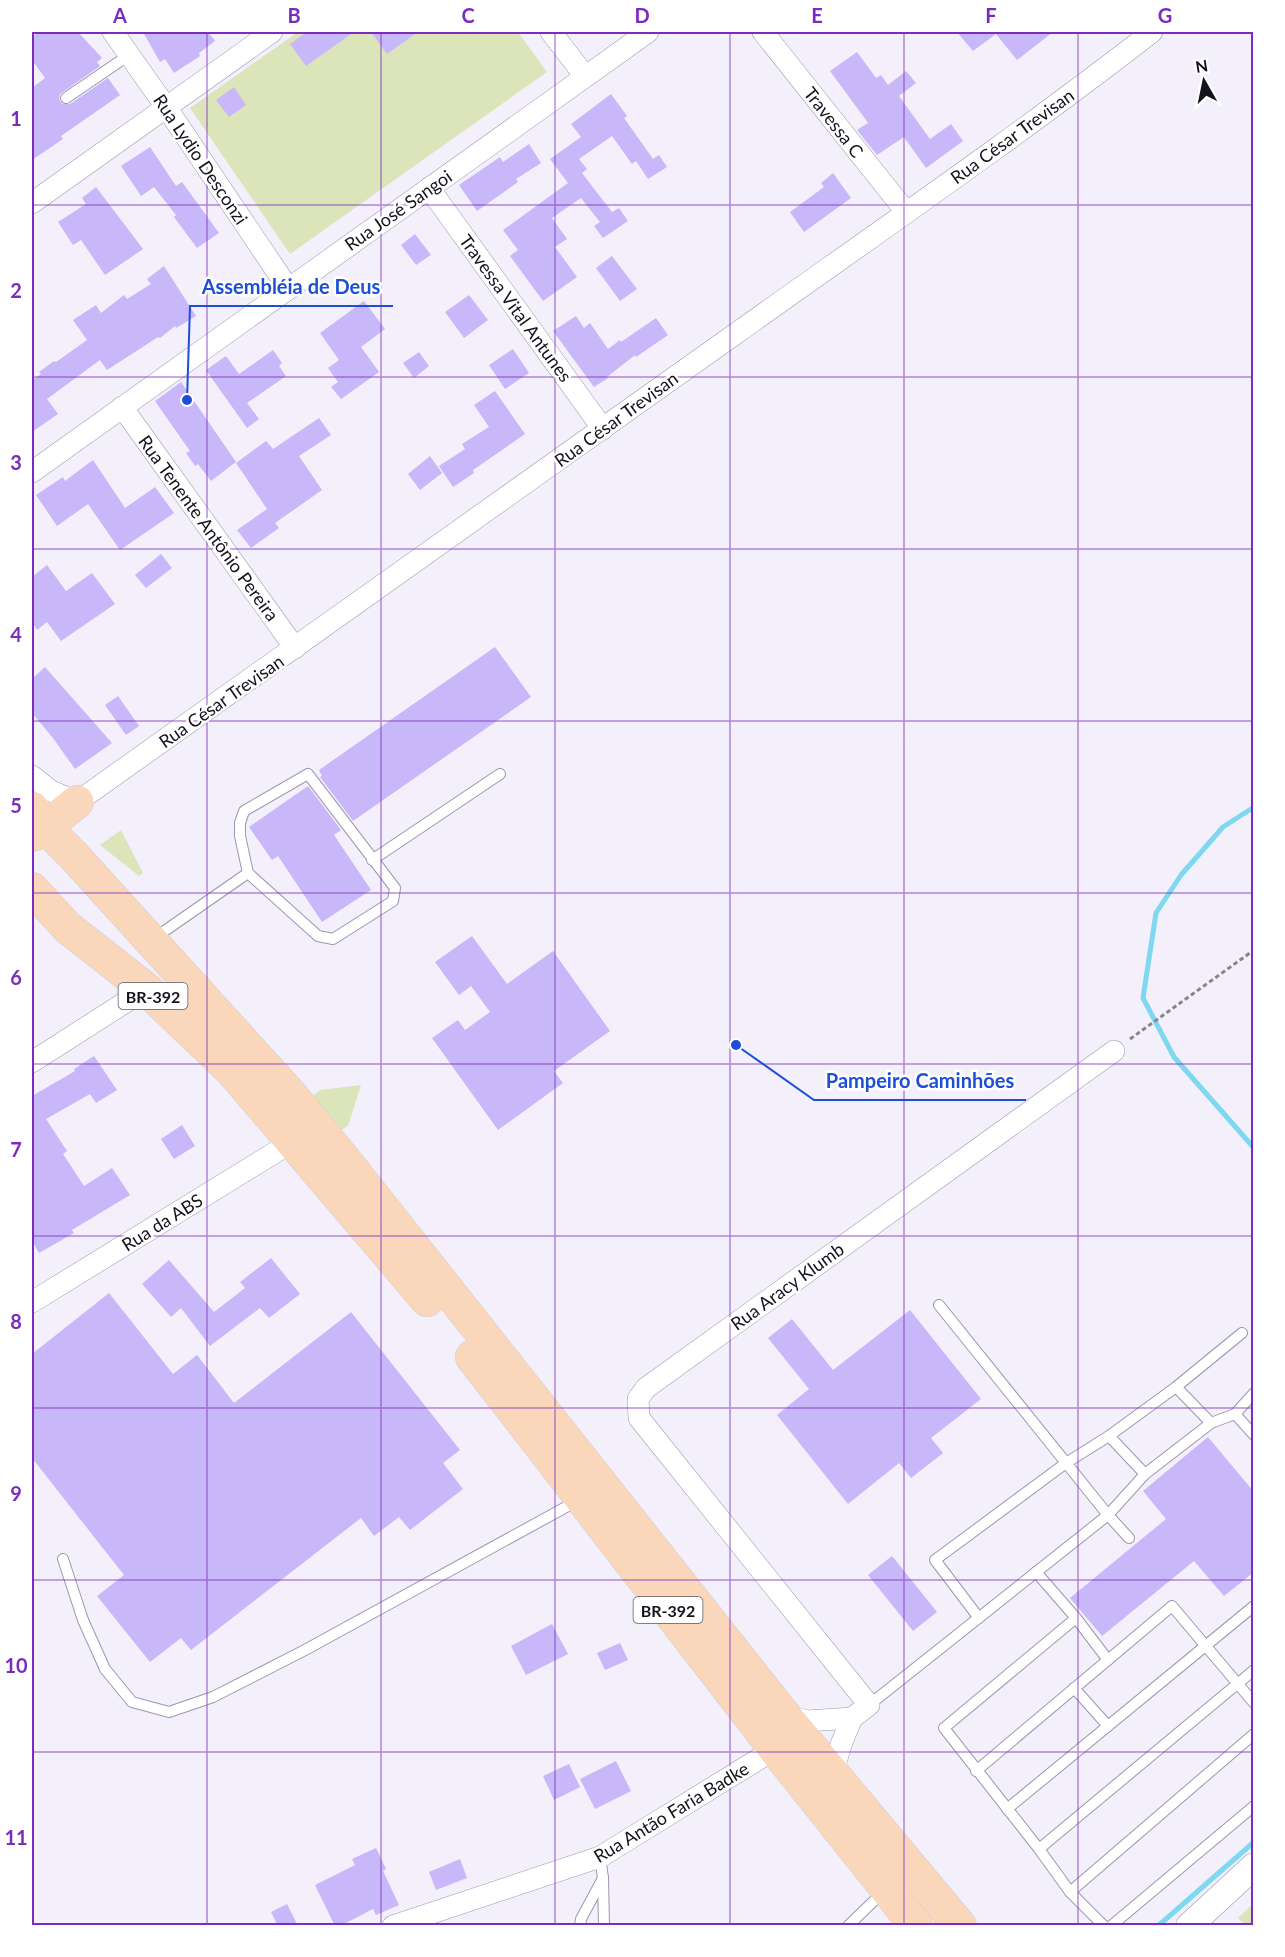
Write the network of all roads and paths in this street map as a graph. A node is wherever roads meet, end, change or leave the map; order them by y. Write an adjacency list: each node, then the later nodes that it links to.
1 (113, 32): 7 (street, Rua Lydio Desconzi)
2 (272, 32): 10 (street)
3 (551, 32): 8 (street)
4 (648, 32): 8 (street, Rua José Sangoi)
5 (763, 32): 13 (street, Travessa C)
6 (1152, 32): 13 (street, Rua César Trevisan)
7 (129, 55): 9 (lane); 10 (street, Rua Lydio Desconzi)
8 (585, 76): 11 (street, Rua José Sangoi)
9 (66, 98)
10 (166, 107): 12 (street); 14 (street, Rua Lydio Desconzi)
11 (429, 188): 14 (street, Rua José Sangoi); 16 (street, Travessa Vital Antunes)
12 (32, 202)
13 (906, 212): 16 (street, Rua César Trevisan)
14 (288, 288): 15 (street, Rua José Sangoi)
15 (122, 407): 17 (street, Rua José Sangoi); 18 (street, Rua Tenente Antônio Pereira)
16 (603, 429): 18 (street, Rua César Trevisan)
17 (32, 472)
18 (296, 648): 21 (street, Rua César Trevisan)
19 (500, 774): 22 (lane)
20 (32, 776): 21 (street)
21 (47, 814): 25 (highway, BR-392)
22 (372, 860): 23 (lane); 23 (lane)
23 (248, 873): 25 (lane)
24 (32, 889): 27 (highway, BR-392)
25 (150, 941): 57 (highway, BR-392)
26 (1254, 950): 28 (path)
27 (146, 989): 29 (street); 30 (highway, BR-392)
28 (1114, 1051): 56 (street, Rua Aracy Klumb)
29 (32, 1062)
30 (292, 1142): 31 (street, Rua da ABS); 42 (highway, BR-392)
31 (32, 1302)
32 (939, 1305): 40 (lane)
33 (1242, 1333): 34 (lane)
34 (1176, 1387): 37 (lane); 38 (lane)
35 (1254, 1393): 36 (lane)
36 (1235, 1414): 37 (lane); 39 (lane)
37 (1211, 1423): 41 (lane)
38 (1109, 1436): 40 (lane); 41 (lane)
39 (1254, 1436)
40 (1066, 1463): 43 (lane); 48 (lane)
41 (1145, 1474): 43 (lane)
42 (582, 1498): 45 (lane); 61 (highway, BR-392)
43 (1108, 1515): 44 (lane); 46 (lane)
44 (1129, 1538)
45 (63, 1559)
46 (1036, 1572): 48 (lane); 49 (lane)
47 (1254, 1606): 50 (lane)
48 (979, 1618): 56 (lane)
49 (1076, 1618): 51 (lane); 62 (lane)
50 (1205, 1646): 51 (lane); 53 (lane); 59 (lane)
51 (1108, 1660): 54 (lane)
52 (1254, 1670): 53 (lane)
53 (1237, 1683): 55 (lane); 66 (lane)
54 (1074, 1688): 59 (lane); 62 (lane)
55 (1254, 1703)
56 (869, 1705): 58 (street)
57 (784, 1715): 58 (street); 63 (highway, BR-392)
58 (852, 1718): 63 (street)
59 (1108, 1726): 65 (lane)
60 (1254, 1734): 71 (lane)
61 (775, 1749): 67 (street, Rua Antão Faria Badke); 70 (highway, BR-392)
62 (976, 1771): 65 (lane)
63 (832, 1774): 77 (highway, BR-392)
64 (1254, 1806): 79 (lane)
65 (1007, 1809): 66 (lane)
66 (1039, 1849): 71 (lane)
67 (600, 1857): 69 (lane); 72 (street, Rua Antão Faria Badke)
68 (1254, 1866): 80 (street)
69 (603, 1878): 73 (lane); 74 (lane)
70 (886, 1888): 75 (lane); 76 (highway, BR-392)
71 (1070, 1892): 78 (lane)
72 (393, 1926)
73 (580, 1926)
74 (604, 1926)
75 (848, 1926)
76 (916, 1926)
77 (960, 1926)
78 (1104, 1926)
79 (1111, 1926)
80 (1189, 1926)

